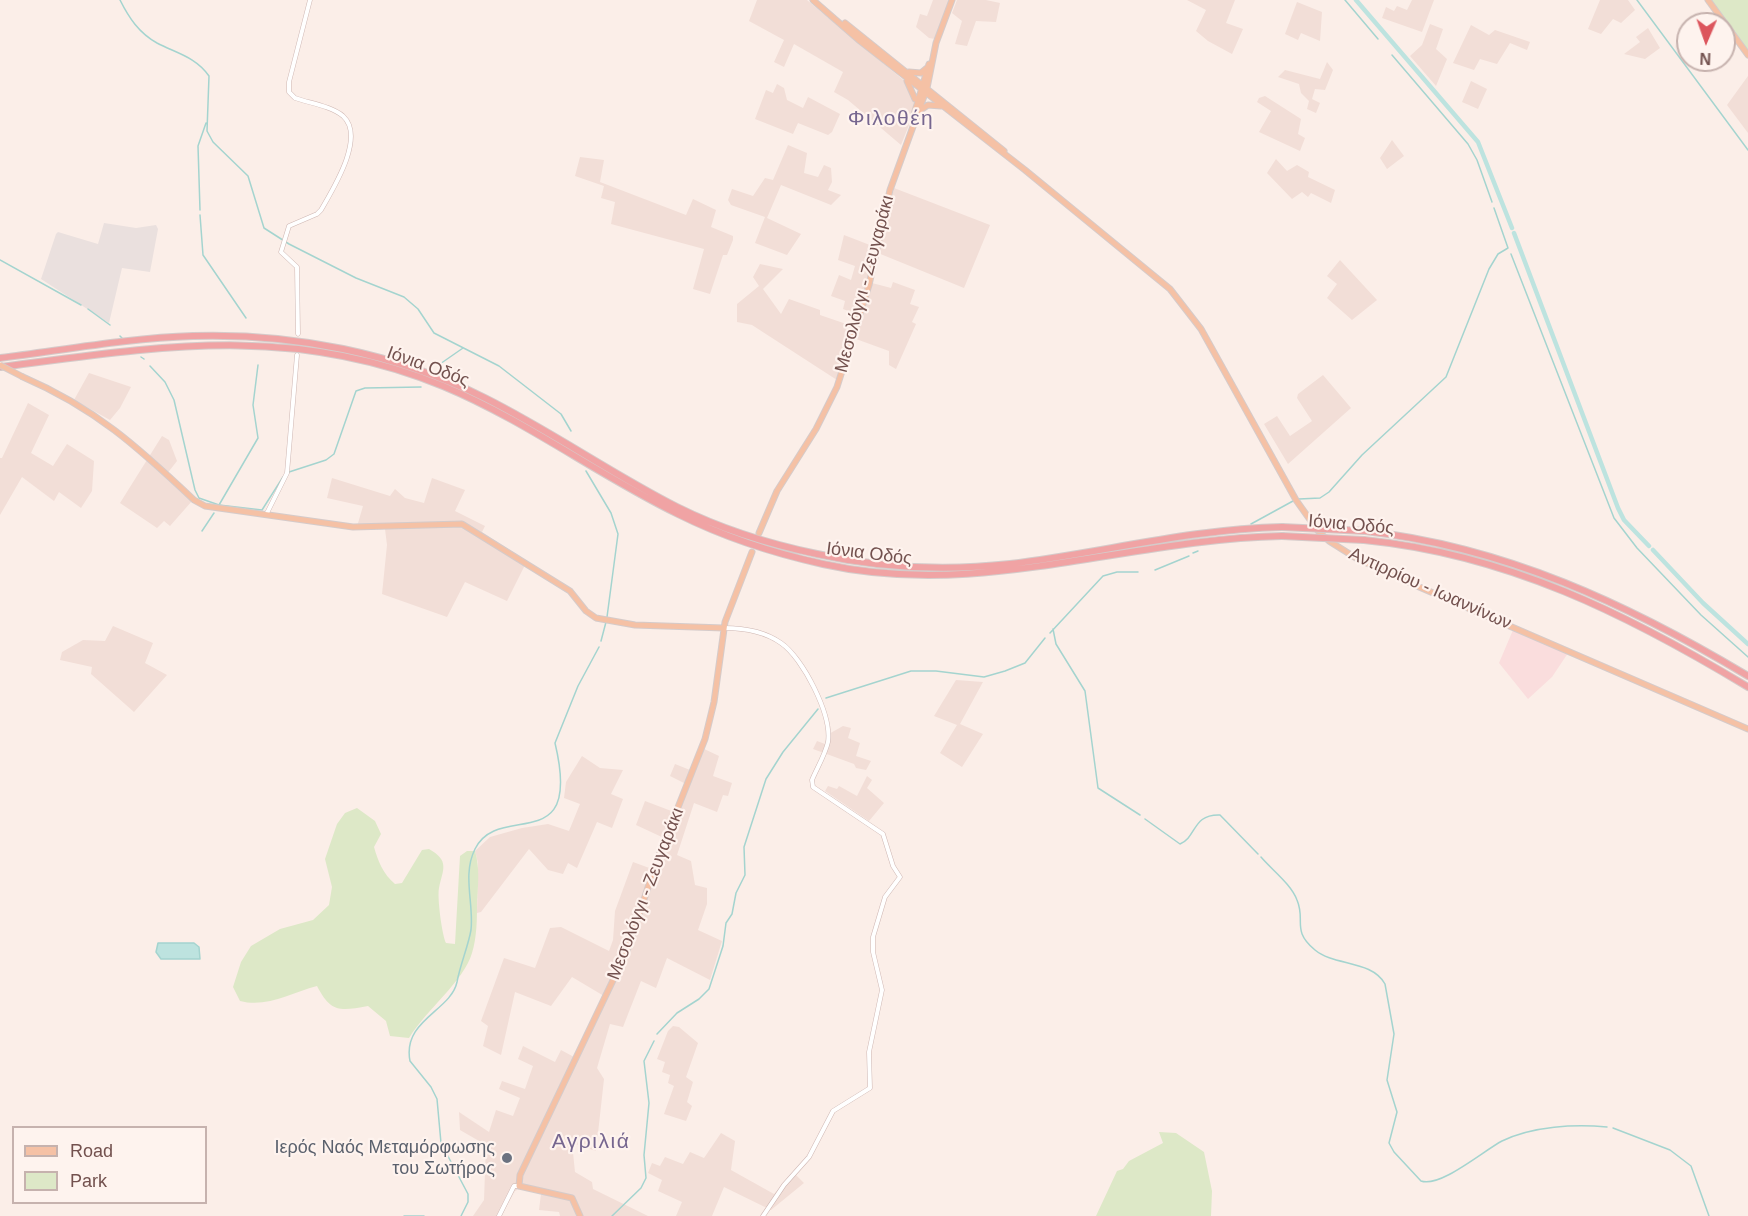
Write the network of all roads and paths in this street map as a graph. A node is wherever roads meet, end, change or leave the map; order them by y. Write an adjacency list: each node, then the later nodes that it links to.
1 (310, 0): 15 (street)
2 (813, 0): 7 (main road, Αντιρρίου - Ιωαννίνων)
3 (952, 0): 6 (main road)
4 (1708, 0): 5 (main road)
5 (1748, 55)
6 (929, 70): 7 (main road); 8 (main road); 9 (main road)
7 (904, 72): 8 (main road, Αντιρρίου - Ιωαννίνων); 10 (main road)
8 (924, 88): 9 (main road, Αντιρρίου - Ιωαννίνων); 10 (main road); 11 (main road, Αντιρρίου - Ιωαννίνων); 12 (main road, Μεσολόγγι - Ζευγαράκι)
9 (940, 100): 14 (main road, Αντιρρίου - Ιωαννίνων)
10 (915, 104): 13 (main road)
11 (943, 107): 12 (main road); 14 (main road, Αντιρρίου - Ιωαννίνων)
12 (918, 112): 13 (main road, Μεσολόγγι - Ζευγαράκι)
13 (912, 127): 20 (main road, Μεσολόγγι - Ζευγαράκι)
14 (1025, 170): 25 (main road, Αντιρρίου - Ιωαννίνων)
15 (298, 334)
16 (297, 355): 19 (street)
17 (0, 358): 23 (highway, Ιόνια Οδός, bridge)
18 (0, 366): 19 (main road, bridge); 24 (highway, Ιόνια Οδός, bridge)
19 (266, 515): 22 (main road)
20 (759, 533)
21 (752, 552): 22 (main road, Μεσολόγγι - Ζευγαράκι)
22 (724, 628): 26 (main road, Μεσολόγγι - Ζευγαράκι); 29 (street)
23 (1748, 676)
24 (1748, 687)
25 (1748, 729)
26 (519, 1186): 27 (street); 28 (main road)
27 (499, 1216)
28 (580, 1216)
29 (763, 1216)

